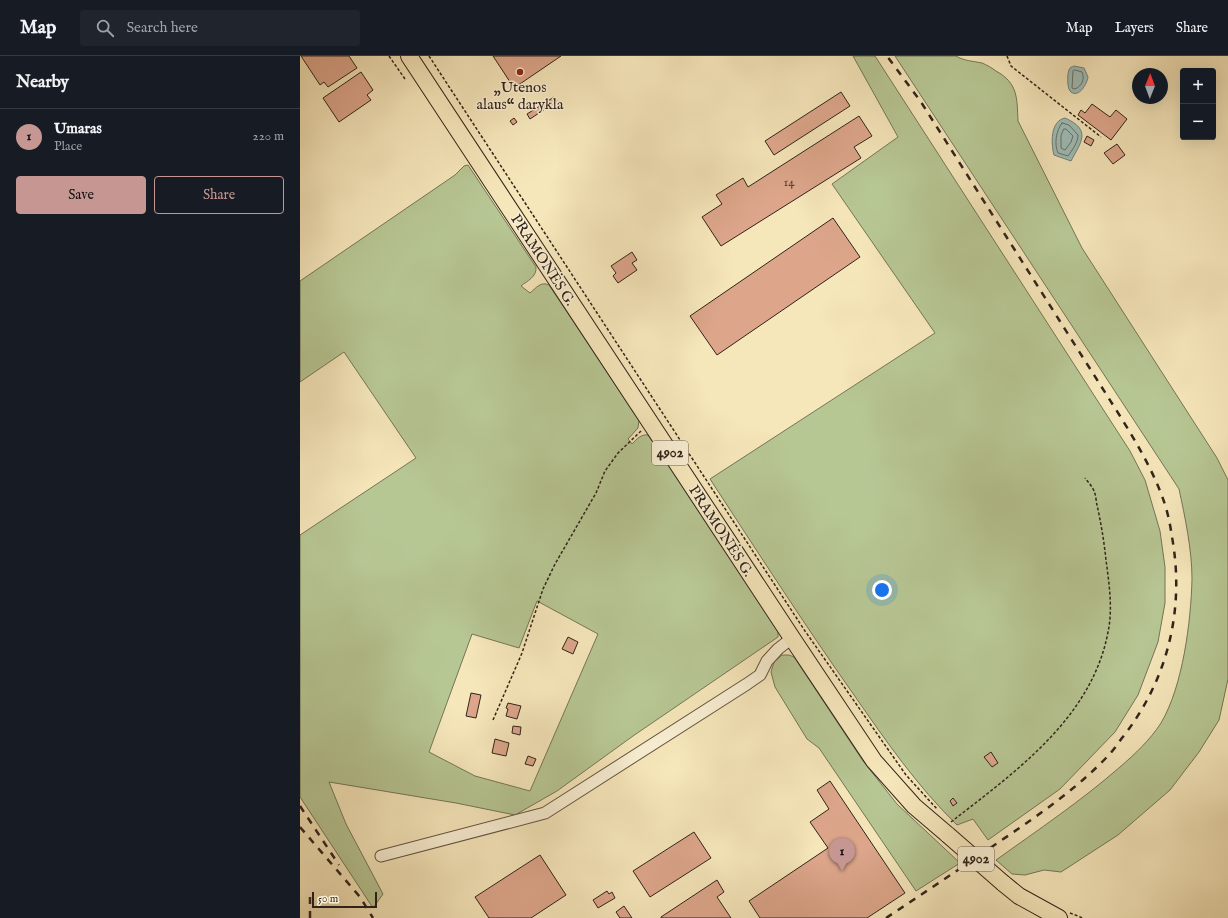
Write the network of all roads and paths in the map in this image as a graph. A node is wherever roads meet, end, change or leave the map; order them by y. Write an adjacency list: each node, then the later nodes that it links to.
1 (389, 56): 5 (path)
2 (409, 56): 7 (highway, PRAMONĖS G. / 4902)
3 (429, 56): 11 (path)
4 (1007, 56): 6 (path)
5 (405, 79)
6 (1101, 137)
7 (652, 425): 9 (highway, PRAMONĖS G. / 4902); 10 (path)
8 (1085, 478): 13 (path)
9 (792, 638): 13 (highway, PRAMONĖS G. / 4902); 14 (street)
10 (493, 720)
11 (938, 810)
12 (947, 819): 13 (path)
13 (949, 829): 15 (highway, PRAMONĖS G. / 4902, bridge)
14 (381, 856)
15 (1059, 918)

